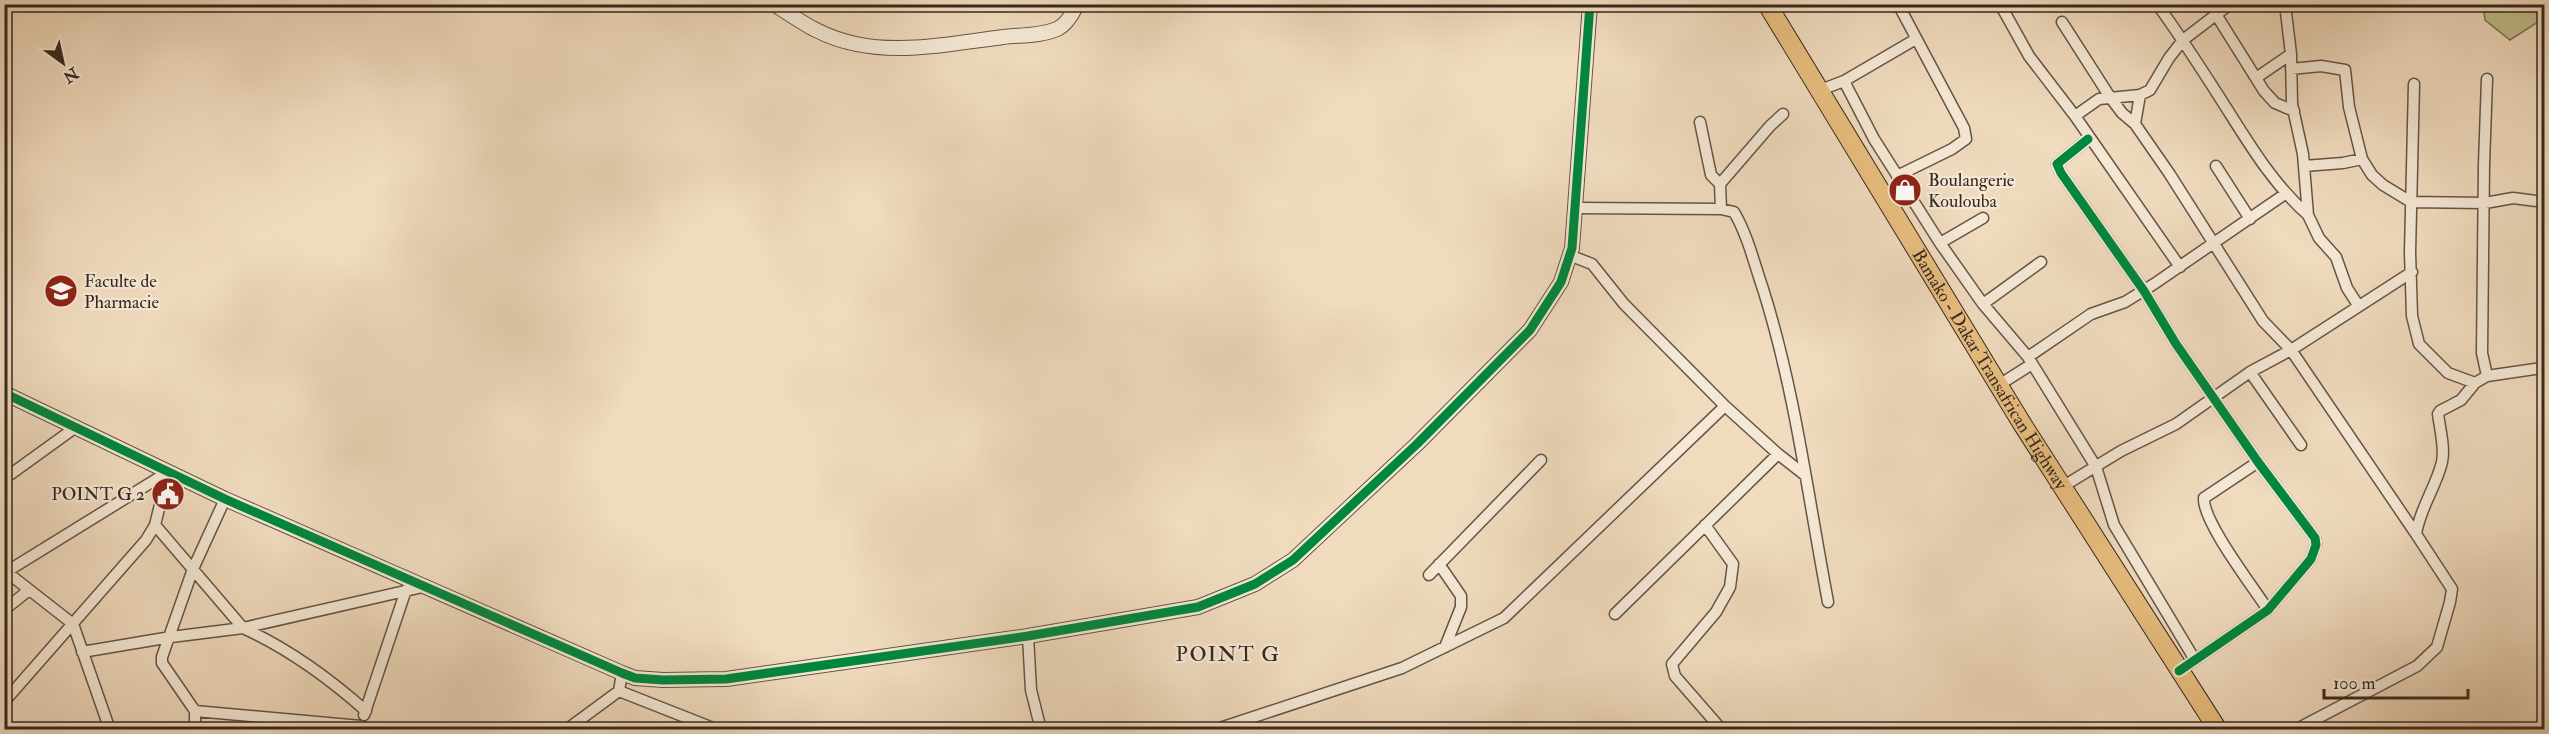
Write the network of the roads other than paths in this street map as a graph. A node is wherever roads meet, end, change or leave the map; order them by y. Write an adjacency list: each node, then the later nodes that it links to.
1 (774, 4): 2 (street)
2 (1077, 4)
3 (1590, 4): 38 (street)
4 (1767, 4): 20 (highway, Bamako - Dakar Transafrican Highway)
5 (2001, 4): 25 (street)
6 (2157, 4): 13 (street)
7 (2230, 4): 10 (street)
8 (2285, 4): 14 (street)
9 (1902, 6): 12 (street)
10 (2217, 16): 13 (street); 16 (street)
11 (2062, 22): 22 (street)
12 (1916, 39): 18 (street); 32 (street)
13 (2183, 40): 21 (street); 34 (street)
14 (2291, 54): 15 (street); 16 (street)
15 (2291, 69): 23 (street); 29 (street)
16 (2256, 78): 23 (street)
17 (2487, 80): 37 (street)
18 (1844, 81): 20 (street); 32 (street)
19 (2414, 84): 35 (street)
20 (1818, 91): 58 (highway, Bamako - Dakar Transafrican Highway)
21 (2140, 95): 22 (street); 27 (street)
22 (2110, 97): 25 (street); 27 (street)
23 (2294, 111): 31 (street)
24 (1783, 114): 33 (street)
25 (2075, 116): 28 (street)
26 (1700, 122): 33 (street)
27 (2136, 124): 44 (street)
28 (2088, 139): 47 (street); 49 (street)
29 (2362, 159): 31 (street); 35 (street)
30 (2216, 166): 42 (street)
31 (2304, 166): 40 (street)
32 (1897, 176): 43 (street)
33 (1720, 184): 39 (street)
34 (2285, 194): 40 (street); 42 (street)
35 (2411, 202): 37 (street); 48 (street)
36 (2544, 202): 37 (street)
37 (2485, 203): 56 (street)
38 (1576, 208): 39 (street); 45 (street)
39 (1721, 209): 69 (street)
40 (2308, 215): 51 (street)
41 (1983, 218): 43 (street)
42 (2250, 219): 44 (street)
43 (1940, 243): 50 (street)
44 (2214, 244): 47 (street); 52 (street)
45 (1569, 255): 61 (street); 89 (street)
46 (2041, 262): 50 (street)
47 (2180, 267): 49 (street)
48 (2412, 272): 51 (street); 57 (street)
49 (2144, 291): 53 (street); 60 (street)
50 (1983, 304): 53 (street)
51 (2358, 305): 52 (street)
52 (2291, 350): 55 (street); 75 (street)
53 (2030, 360): 58 (street); 67 (street)
54 (2542, 368): 56 (street)
55 (2250, 372): 60 (street); 63 (street)
56 (2487, 376): 57 (street)
57 (2475, 383): 75 (street)
58 (1999, 385): 71 (highway, Bamako - Dakar Transafrican Highway)
59 (4, 393): 62 (street)
60 (2214, 399): 66 (street); 67 (street)
61 (1725, 406): 64 (street); 91 (street)
62 (76, 428): 68 (street); 70 (street)
63 (2301, 445)
64 (1778, 454): 69 (street); 74 (street)
65 (1541, 459): 76 (street)
66 (2258, 462): 85 (street); 85 (street)
67 (2096, 467): 71 (street); 93 (street)
68 (168, 472): 72 (street); 73 (street); 78 (street)
69 (1805, 475): 83 (street)
70 (4, 479)
71 (2062, 487): 94 (highway, Bamako - Dakar Transafrican Highway)
72 (225, 499): 77 (street); 80 (street)
73 (155, 525): 77 (street); 87 (street)
74 (1705, 525): 86 (street); 108 (street)
75 (2416, 534): 110 (street)
76 (1439, 564): 79 (street); 91 (street)
77 (193, 569): 88 (street); 90 (street)
78 (5, 571): 81 (street)
79 (1429, 574)
80 (427, 586): 82 (street); 95 (street)
81 (29, 590): 84 (street); 87 (street)
82 (406, 590): 88 (street); 99 (street)
83 (1828, 602)
84 (4, 610)
85 (2268, 610): 93 (street)
86 (1615, 614)
87 (73, 624): 92 (street); 97 (street)
88 (243, 628): 90 (street); 99 (street)
89 (1028, 636): 95 (street); 106 (street)
90 (171, 637): 92 (street); 98 (street)
91 (1444, 647): 107 (street)
92 (82, 652): 101 (street)
93 (2195, 660): 94 (street)
94 (2179, 671): 109 (highway, Bamako - Dakar Transafrican Highway)
95 (622, 674): 96 (street)
96 (619, 691): 104 (street); 105 (street)
97 (4, 702)
98 (195, 711): 100 (street); 103 (street)
99 (366, 711): 102 (street)
100 (281, 724): 102 (street)
101 (106, 727)
102 (362, 728)
103 (195, 729)
104 (566, 729)
105 (718, 729)
106 (1041, 729)
107 (1214, 729)
108 (1722, 729)
109 (2218, 729)
110 (2295, 729)

